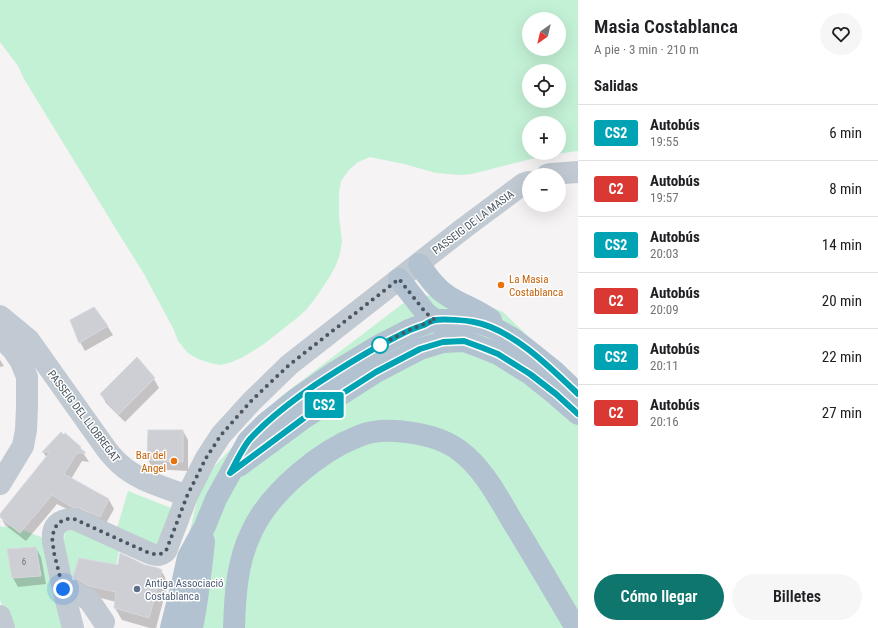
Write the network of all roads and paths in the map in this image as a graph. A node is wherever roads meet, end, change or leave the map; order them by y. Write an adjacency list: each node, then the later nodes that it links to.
1 (578, 172): 2 (street)
2 (566, 173)
3 (522, 185): 4 (street, PASSEIG DE LA MASIA)
4 (419, 264): 5 (street); 6 (main road)
5 (399, 279): 8 (main road); 17 (street)
6 (438, 289): 8 (main road); 10 (main road)
7 (0, 316): 17 (street, PASSEIG DEL LLOBREGAT)
8 (435, 320): 10 (main road); 11 (main road); 12 (main road); 15 (main road)
9 (0, 336): 16 (street)
10 (512, 338): 13 (main road)
11 (483, 348): 12 (main road); 14 (main road)
12 (376, 372): 15 (main road)
13 (578, 394)
14 (578, 414)
15 (230, 473): 18 (main road)
16 (0, 484)
17 (187, 496): 19 (street)
18 (205, 526): 24 (main road); 25 (main road)
19 (63, 589): 21 (street); 23 (street)
20 (0, 616): 22 (street)
21 (104, 622)
22 (4, 628)
23 (73, 628)
24 (171, 628)
25 (192, 628)
26 (234, 628): 27 (main road)
27 (576, 628)

